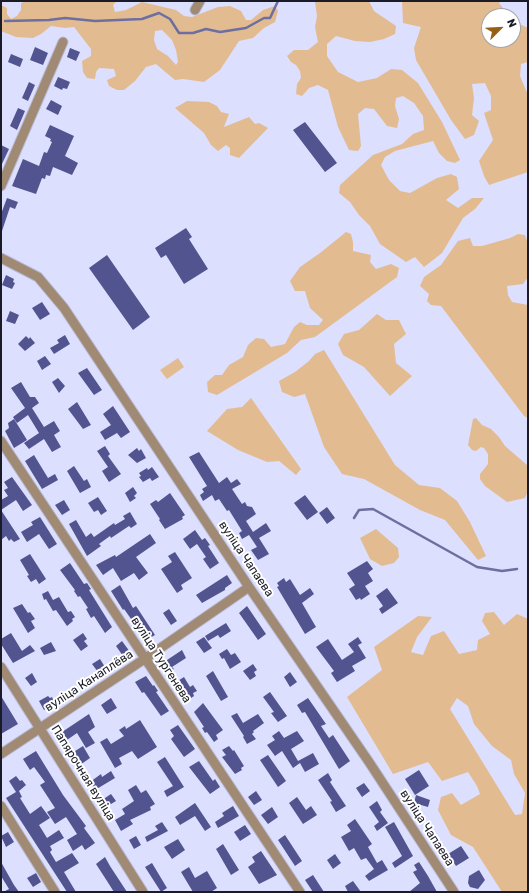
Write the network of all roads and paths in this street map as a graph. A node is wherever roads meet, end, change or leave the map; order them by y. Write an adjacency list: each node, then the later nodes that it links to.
1 (200, 1): 2 (street)
2 (195, 10)
3 (63, 42): 4 (street)
4 (1, 186)
5 (1, 258): 7 (street, вуліца Чапаева)
6 (1, 441): 8 (street, вуліца Тургенева)
7 (249, 587): 8 (street, вуліца Канаплёва); 16 (street, вуліца Чапаева)
8 (146, 658): 10 (street, вуліца Канаплёва); 15 (street, вуліца Тургенева)
9 (1, 667): 10 (street, Папярочная вуліца)
10 (41, 728): 11 (street, вуліца Канаплёва); 14 (street, Папярочная вуліца)
11 (1, 754)
12 (1, 806): 13 (street)
13 (55, 892)
14 (144, 892)
15 (300, 892)
16 (454, 892)

